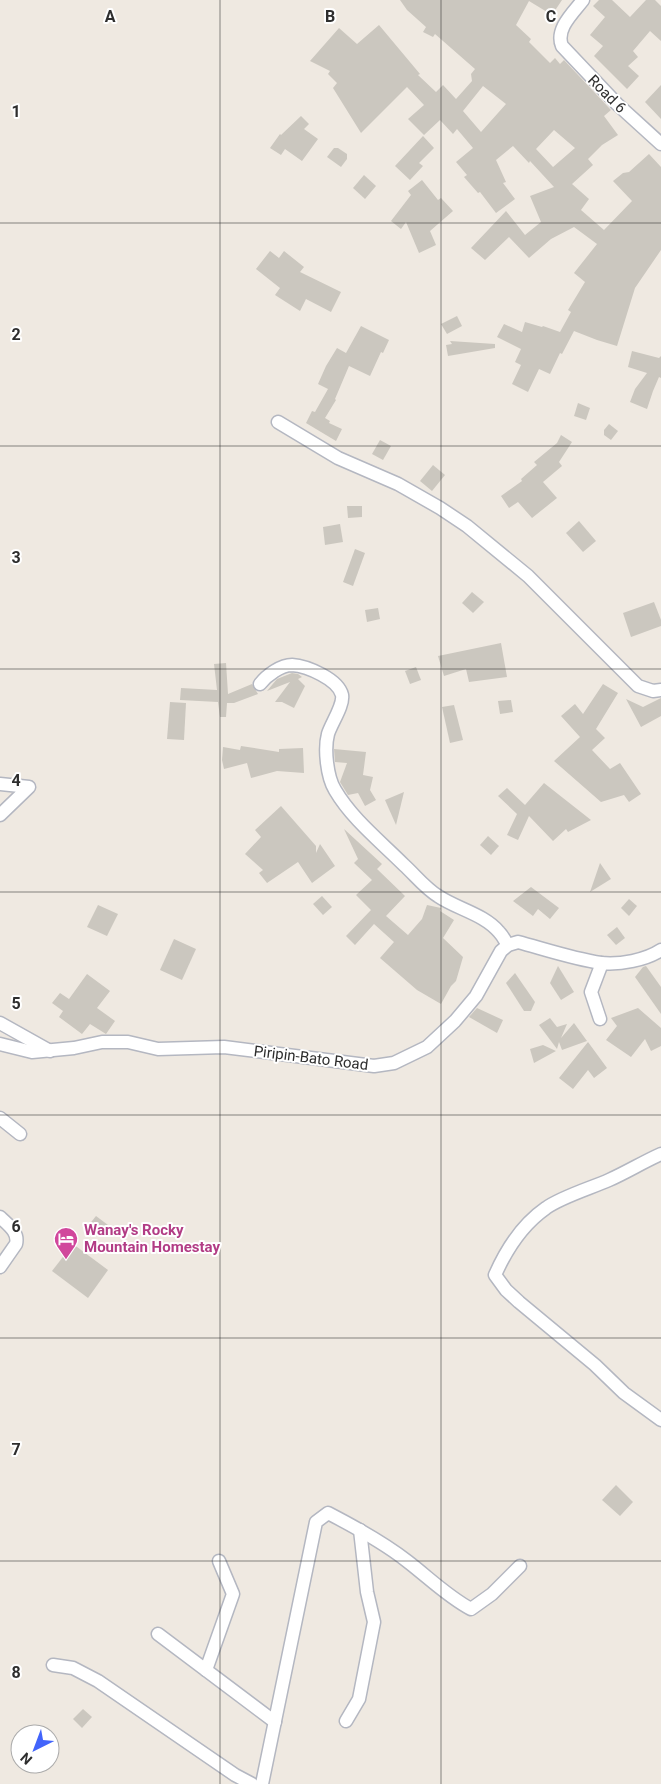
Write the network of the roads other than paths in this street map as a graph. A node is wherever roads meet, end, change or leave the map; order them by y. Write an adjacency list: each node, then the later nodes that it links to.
1 (583, 0): 2 (street, Road 6)
2 (661, 144)
3 (278, 422): 5 (street)
4 (260, 684): 8 (street)
5 (661, 690)
6 (0, 784): 7 (street)
7 (0, 815)
8 (508, 945): 10 (street); 14 (street, Piripin-Bato Road)
9 (661, 950): 10 (street)
10 (602, 963): 11 (street)
11 (600, 1019)
12 (0, 1023): 14 (street)
13 (0, 1044): 14 (street, Piripin-Bato Road)
14 (50, 1051)
15 (0, 1118): 16 (street)
16 (20, 1134)
17 (661, 1154): 20 (street)
18 (0, 1217): 19 (street)
19 (0, 1267)
20 (661, 1420)
21 (360, 1530): 23 (street); 27 (street); 28 (street)
22 (220, 1561): 26 (street)
23 (520, 1566)
24 (158, 1634): 26 (street)
25 (53, 1665): 29 (street)
26 (206, 1670): 28 (street)
27 (346, 1720)
28 (275, 1722): 30 (street)
29 (252, 1784)
30 (262, 1784)

